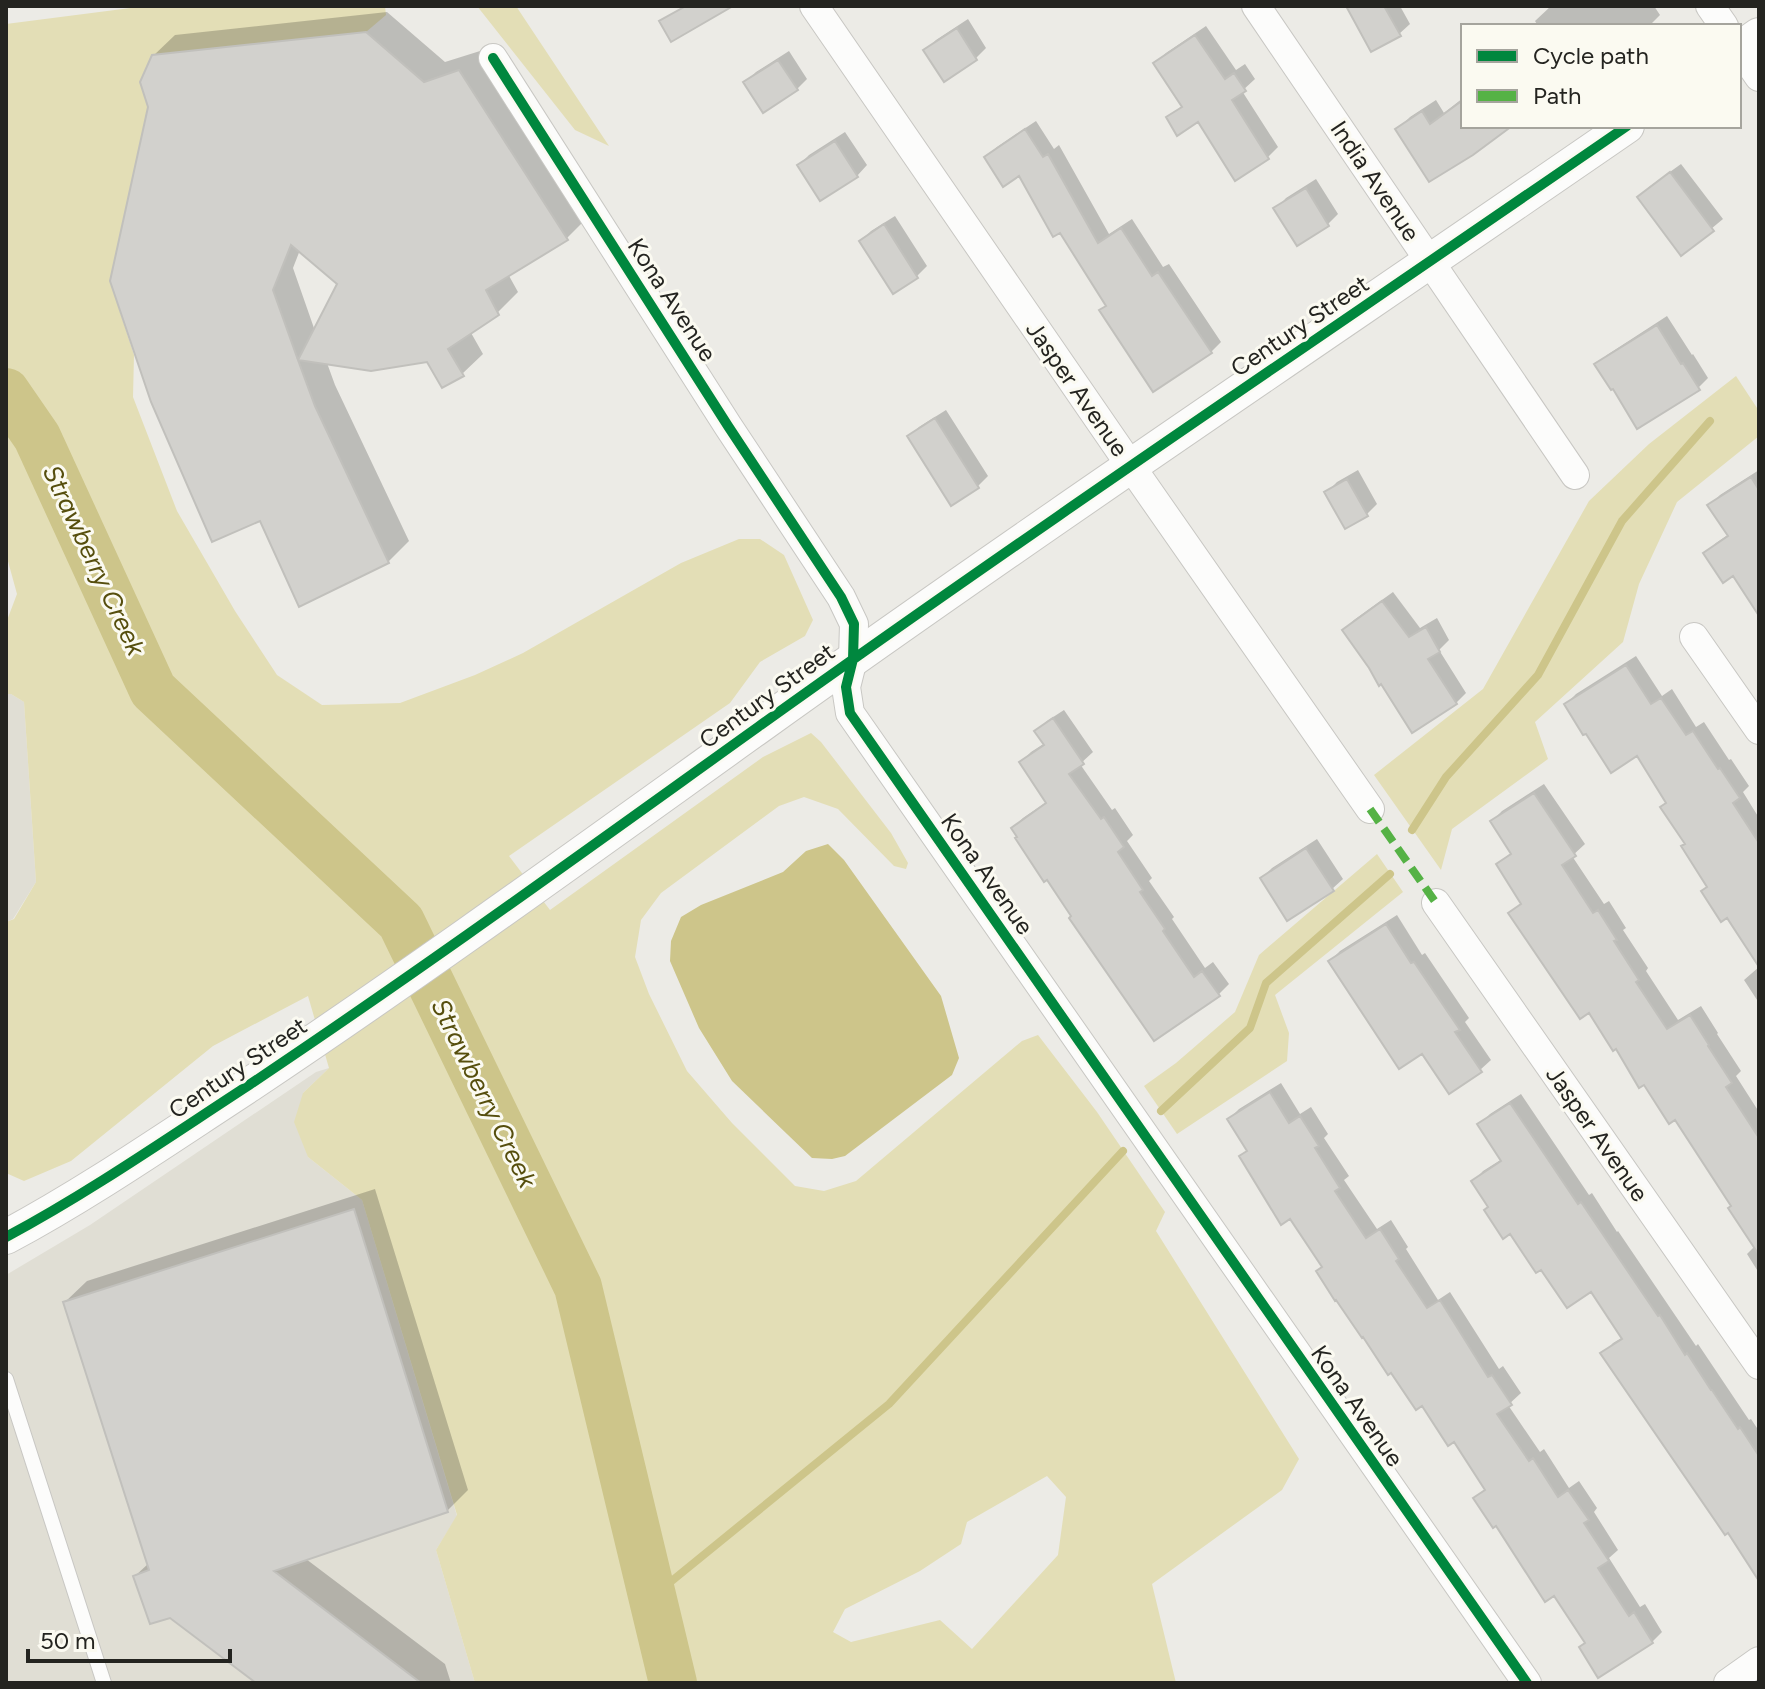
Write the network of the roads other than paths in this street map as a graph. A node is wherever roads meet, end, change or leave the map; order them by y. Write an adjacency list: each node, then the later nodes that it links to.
1 (814, 6): 12 (street, Jasper Avenue)
2 (1256, 6): 11 (street, India Avenue)
3 (1710, 6): 4 (street)
4 (1723, 24)
5 (1759, 35): 6 (street)
6 (1741, 47)
7 (1741, 51): 9 (street)
8 (493, 58): 15 (street, Kona Avenue)
9 (1759, 77)
10 (1624, 128): 11 (street, Century Street)
11 (1430, 262): 12 (street, Century Street); 13 (street, India Avenue)
12 (1130, 465): 15 (street, Century Street); 17 (street, Jasper Avenue)
13 (1575, 475)
14 (1694, 637): 16 (street)
15 (853, 659): 19 (street, Century Street); 24 (street, Kona Avenue)
16 (1759, 730)
17 (1370, 809)
18 (1436, 903): 20 (street, Jasper Avenue)
19 (6, 1237)
20 (1759, 1365)
21 (6, 1379): 23 (lane)
22 (1759, 1661): 25 (street)
23 (104, 1683)
24 (1527, 1683)
25 (1728, 1683)

